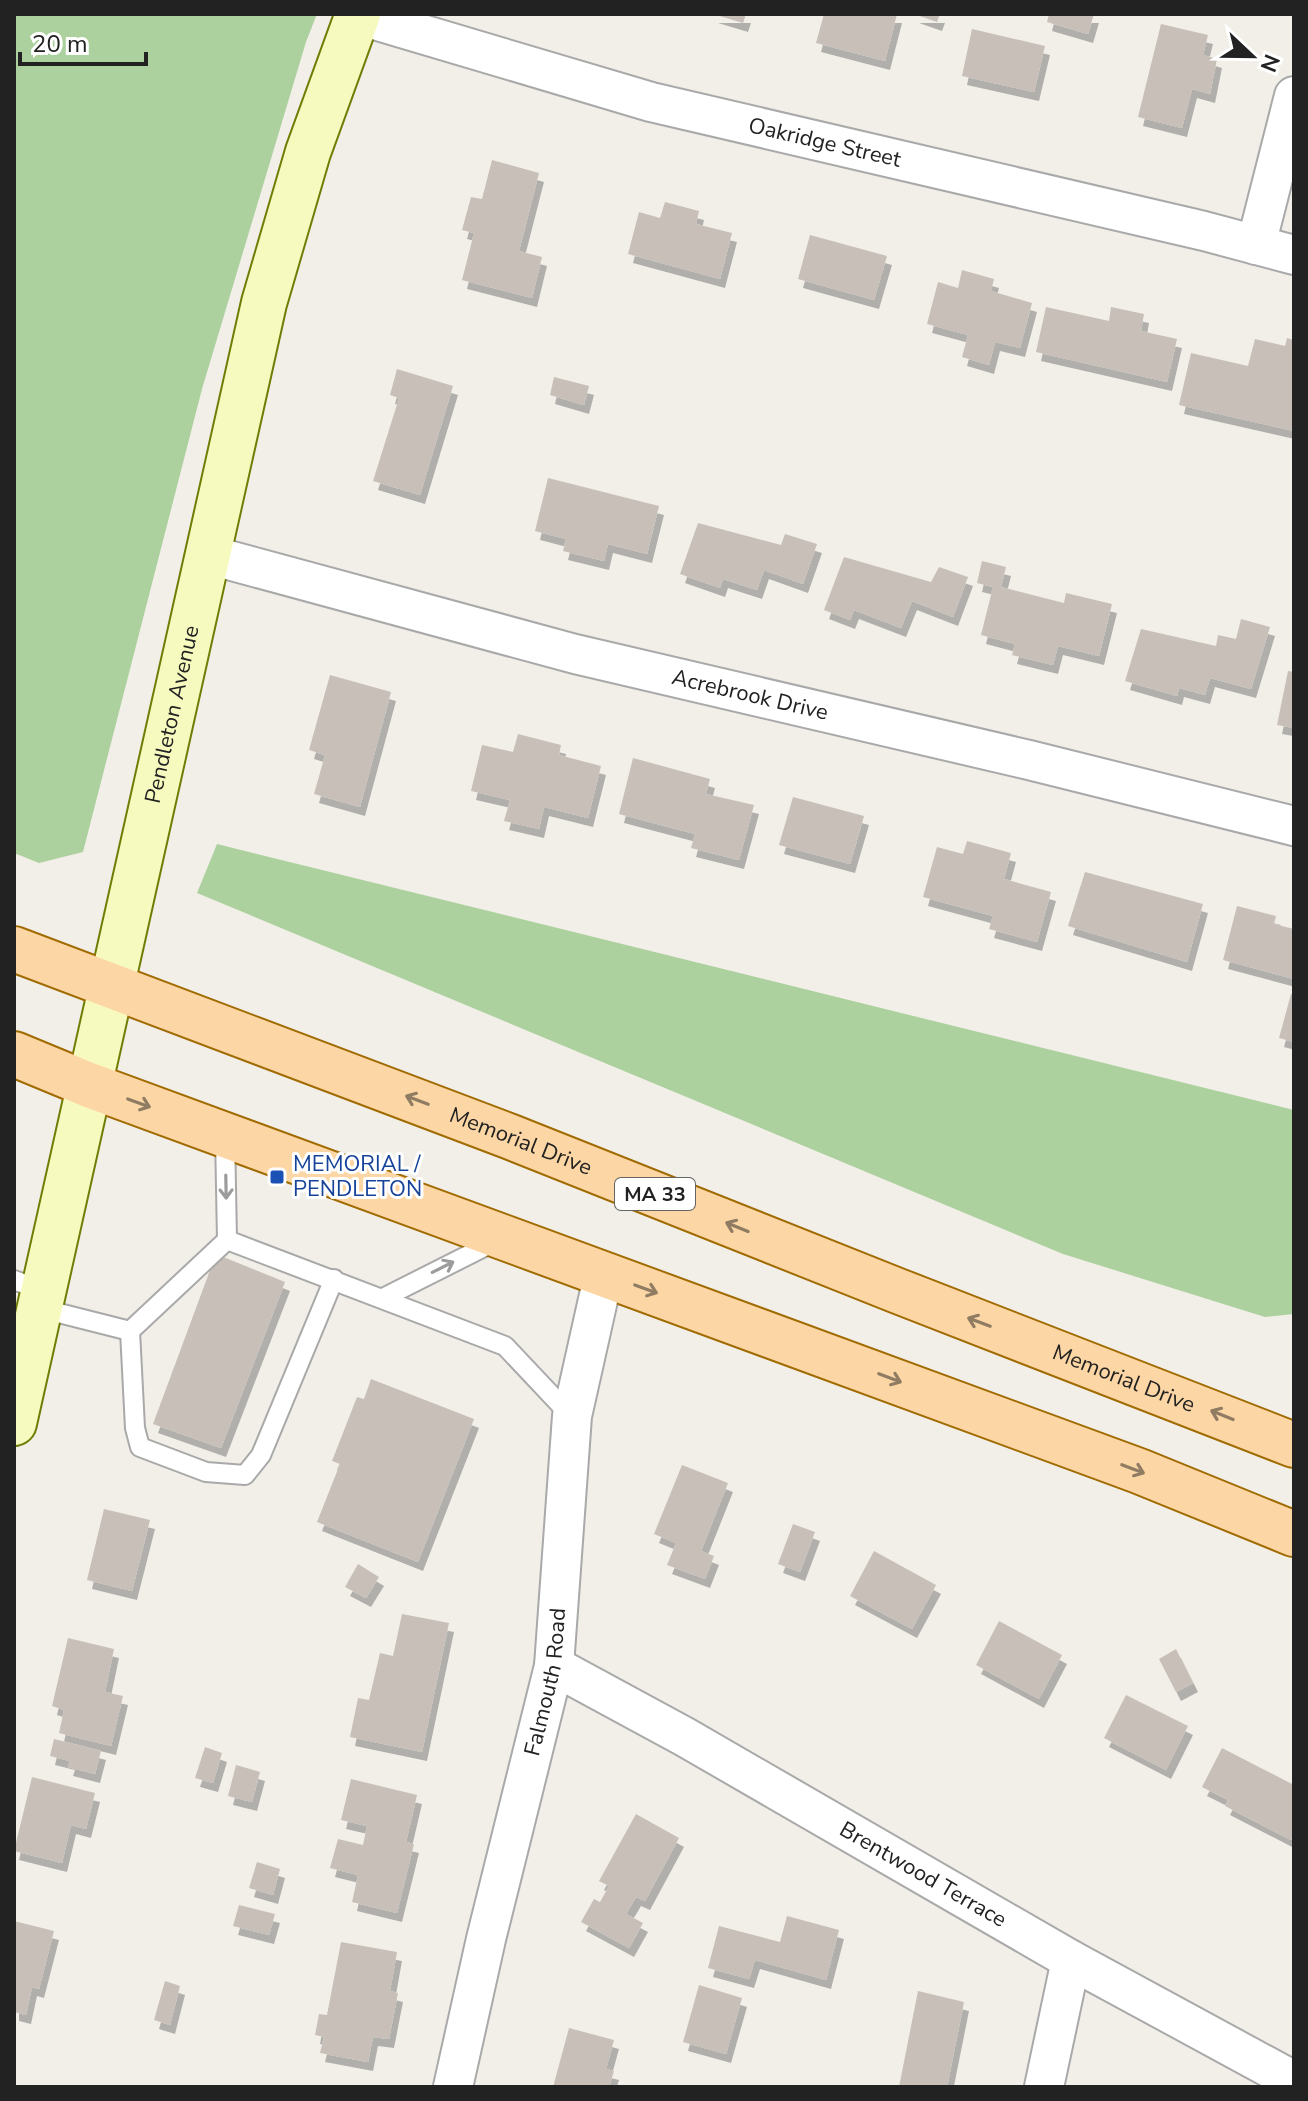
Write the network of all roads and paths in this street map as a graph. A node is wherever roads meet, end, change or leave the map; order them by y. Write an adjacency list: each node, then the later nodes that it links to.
1 (358, 14): 3 (street, Oakridge Street); 5 (street, Pendleton Avenue)
2 (1294, 96): 3 (street)
3 (1256, 245): 4 (street, Oakridge Street)
4 (1294, 255)
5 (210, 555): 6 (street, Acrebrook Drive); 8 (street, Pendleton Avenue)
6 (1294, 826)
7 (14, 949): 8 (main road, Memorial Drive / MA 33)
8 (112, 985): 10 (street, Pendleton Avenue); 21 (main road, Memorial Drive / MA 33, one-way to 8)
9 (14, 1054): 10 (main road)
10 (89, 1085): 11 (main road, one-way to 11); 16 (street, Pendleton Avenue)
11 (225, 1135): 12 (main road); 13 (lane, one-way to 13)
12 (504, 1237): 14 (main road); 17 (lane, one-way to 12)
13 (227, 1240): 15 (lane); 18 (lane)
14 (604, 1273): 19 (street, Falmouth Road); 22 (main road, one-way to 22)
15 (334, 1279): 17 (lane); 18 (lane)
16 (32, 1293): 18 (lane); 20 (street, Pendleton Avenue)
17 (383, 1298): 19 (lane)
18 (130, 1331)
19 (572, 1416): 23 (street, Falmouth Road)
20 (14, 1423)
21 (1294, 1445)
22 (1294, 1534)
23 (554, 1666): 24 (street, Brentwood Terrace); 26 (street, Falmouth Road)
24 (1071, 1960): 25 (street, Brentwood Terrace); 27 (street)
25 (1294, 2081)
26 (453, 2087)
27 (1044, 2087)

